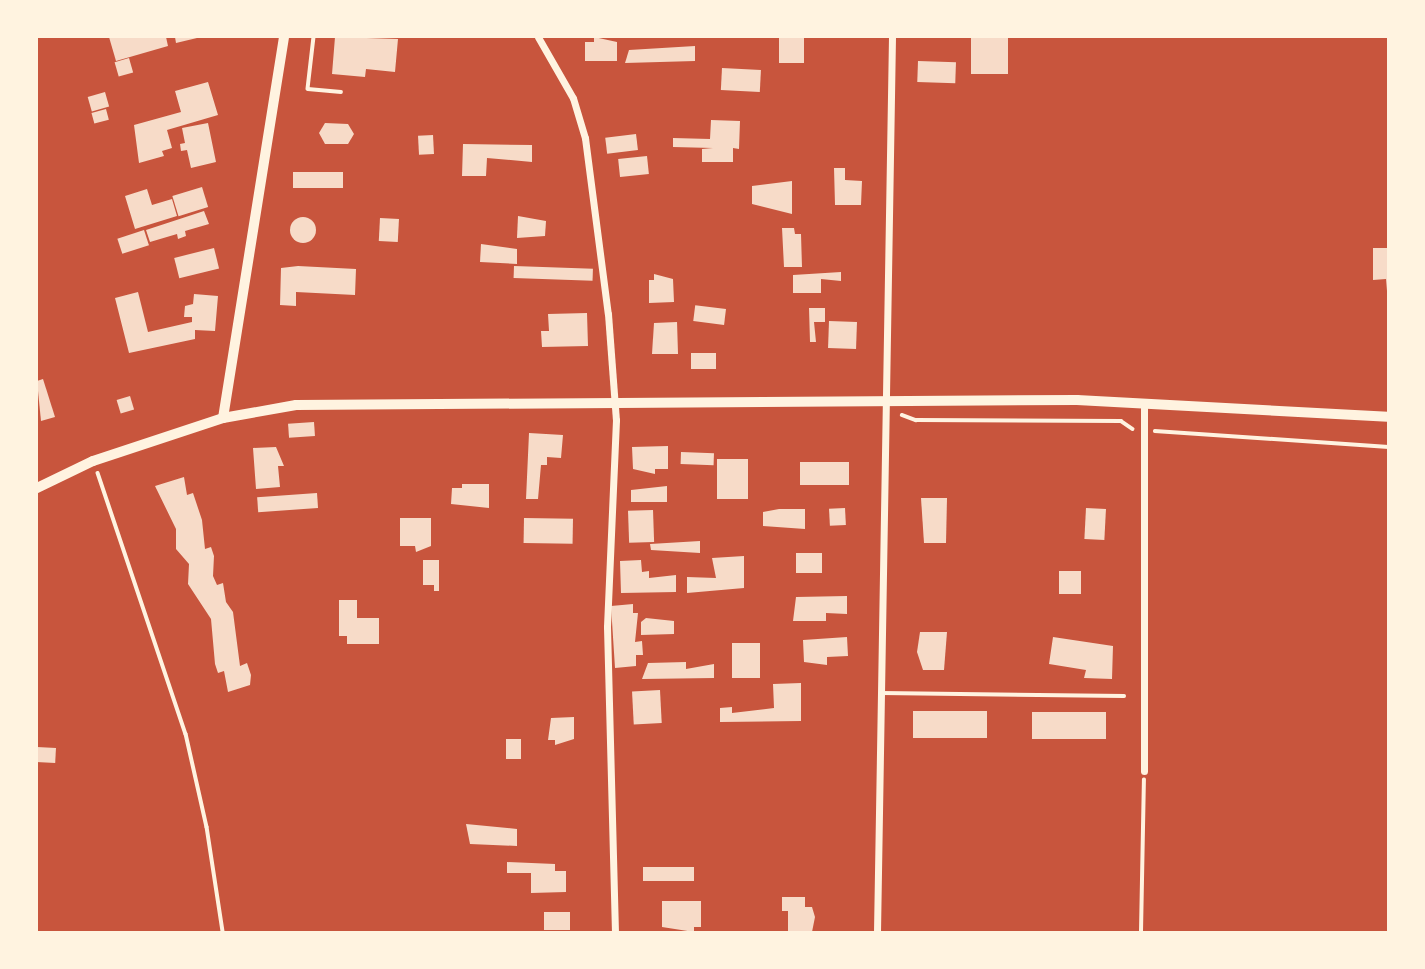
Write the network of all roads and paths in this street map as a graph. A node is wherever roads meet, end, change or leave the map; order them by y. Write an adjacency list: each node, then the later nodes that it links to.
1 (284, 37): 10 (street)
2 (314, 37): 5 (lane)
3 (538, 37): 8 (street)
4 (892, 37): 6 (street)
5 (341, 92)
6 (883, 401): 7 (street); 8 (street); 17 (street)
7 (1144, 402): 9 (street); 19 (street)
8 (615, 404): 10 (street); 21 (street)
9 (1388, 417)
10 (223, 418): 15 (street)
11 (916, 420): 12 (path)
12 (1136, 429)
13 (1150, 430): 14 (path)
14 (1388, 447)
15 (93, 461): 16 (street); 20 (path)
16 (37, 488)
17 (880, 693): 18 (lane); 22 (street)
18 (1124, 696)
19 (1144, 771): 23 (path)
20 (223, 932)
21 (615, 932)
22 (877, 932)
23 (1142, 932)

